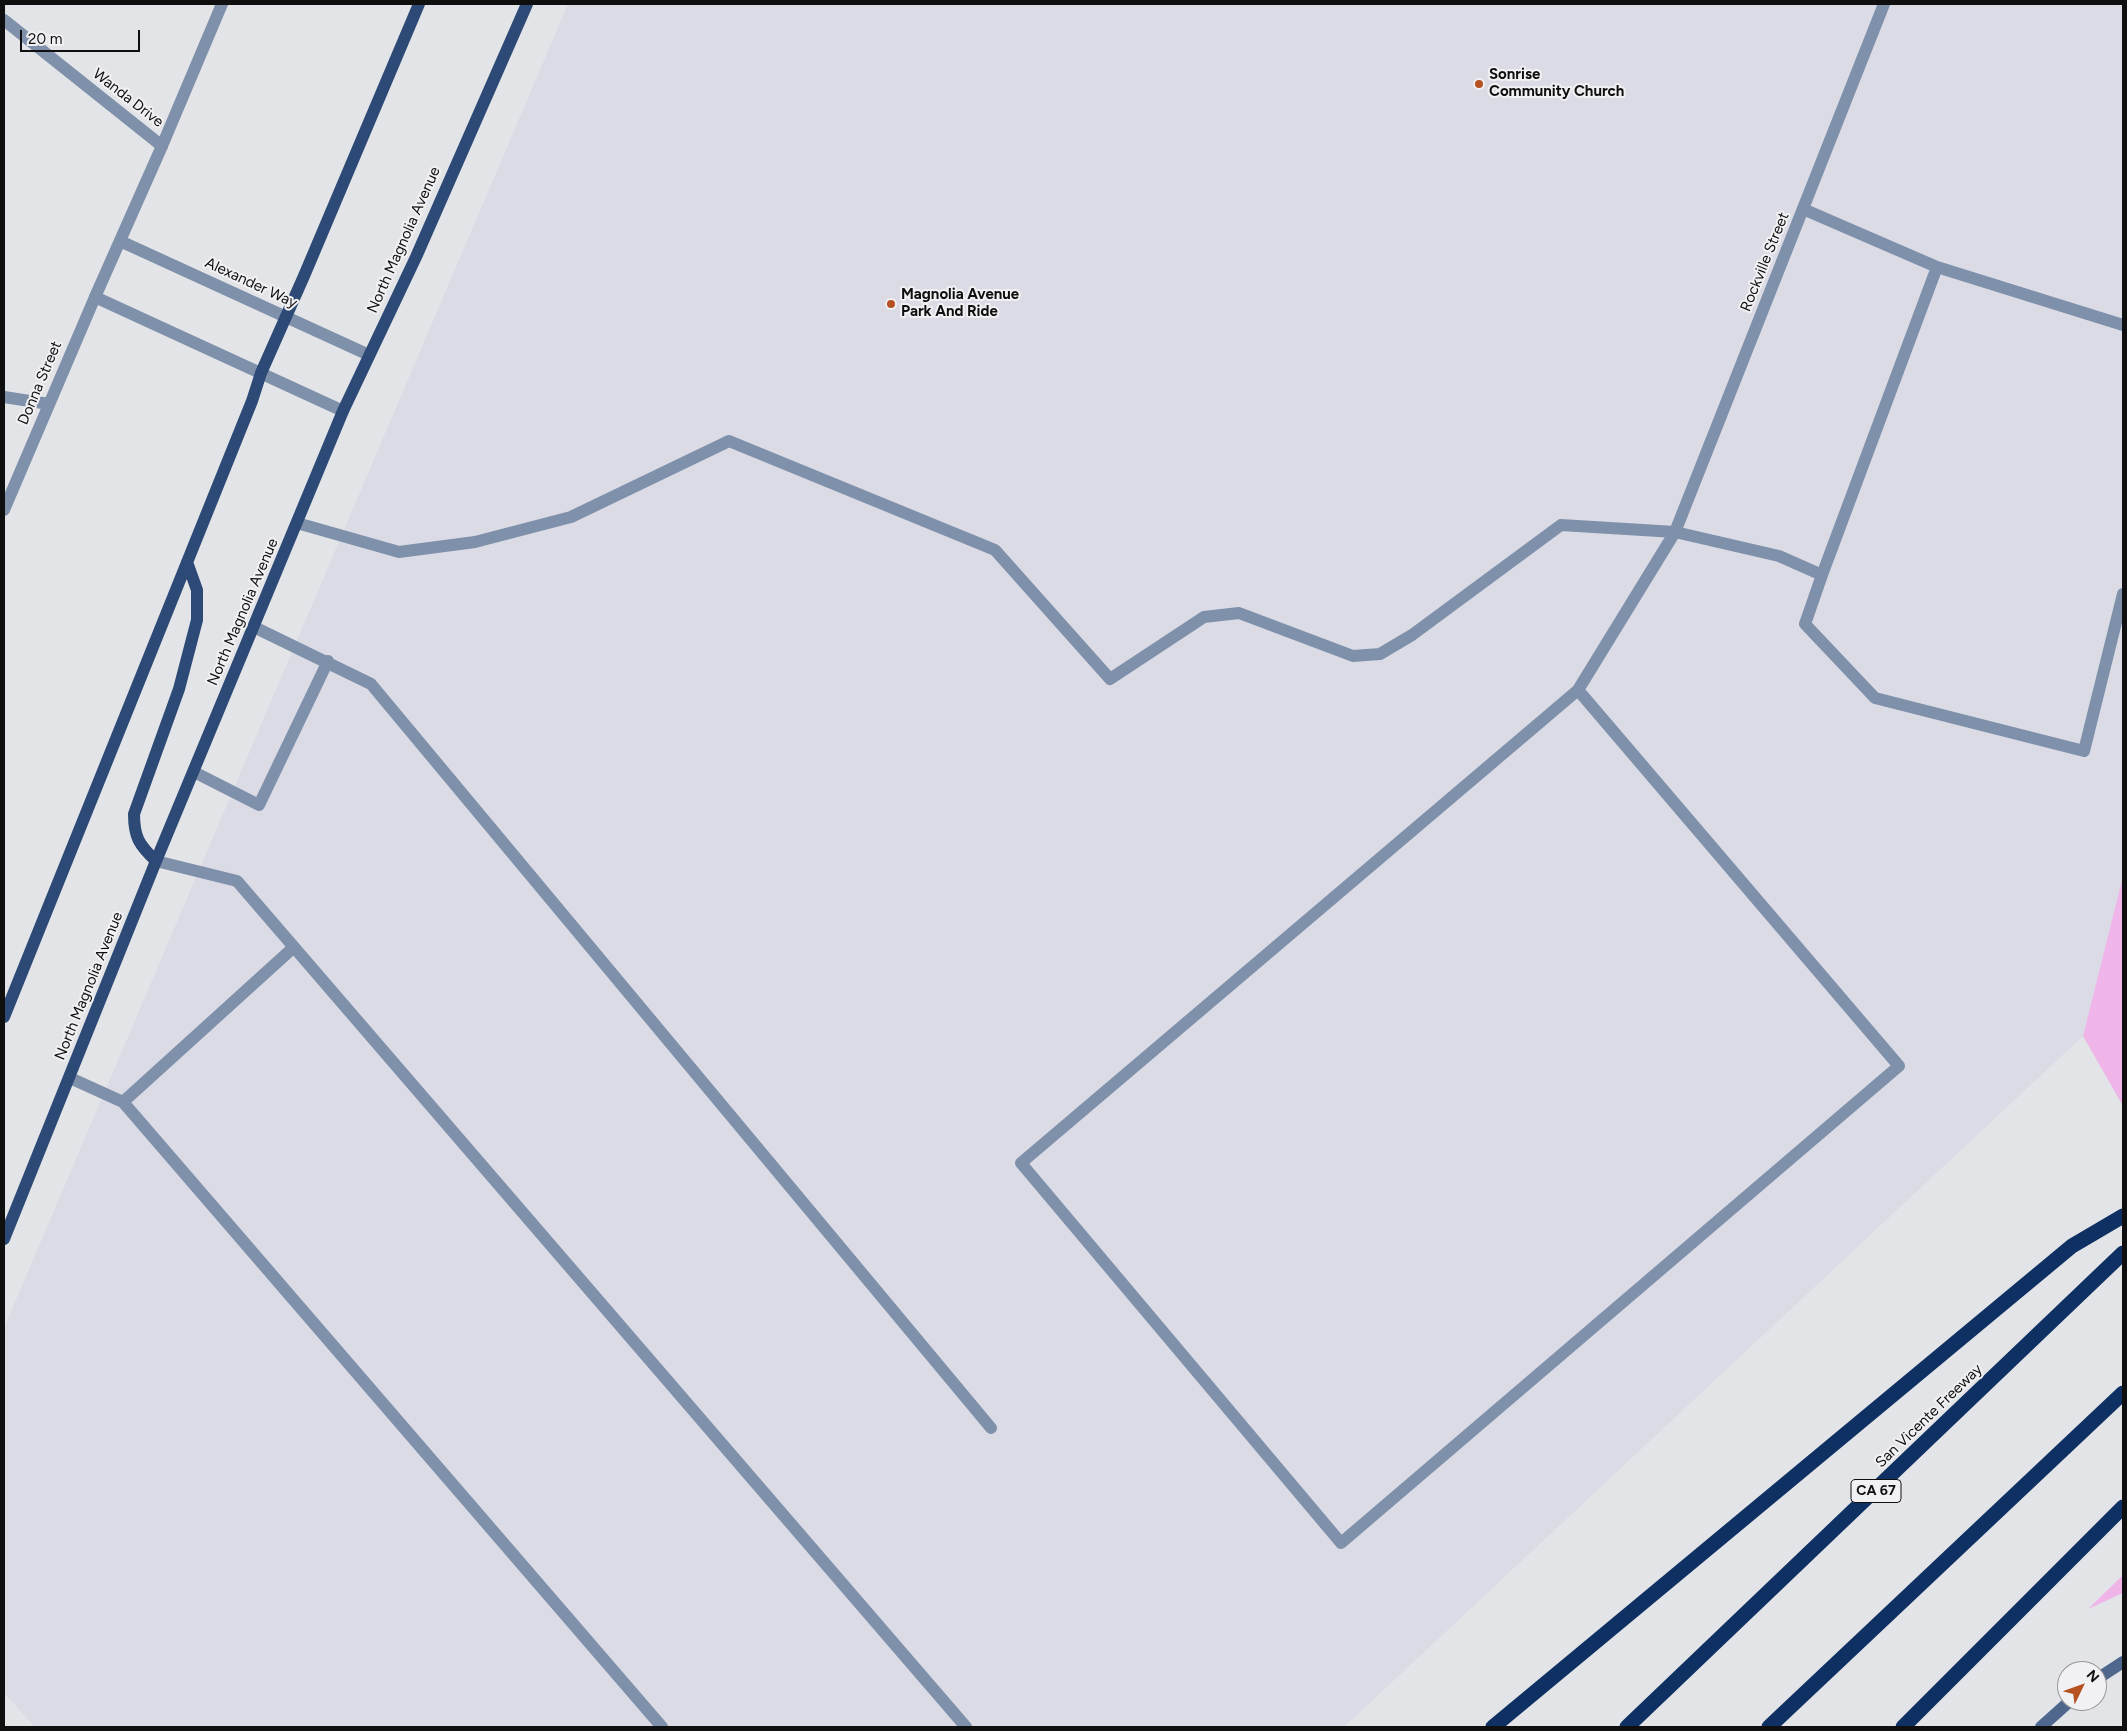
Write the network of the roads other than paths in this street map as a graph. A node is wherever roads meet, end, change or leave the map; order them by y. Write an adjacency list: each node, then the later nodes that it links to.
1 (222, 4): 6 (street)
2 (419, 4): 11 (main road)
3 (527, 4): 13 (main road, North Magnolia Avenue)
4 (1884, 4): 7 (street, Rockville Street)
5 (4, 20): 6 (street, Wanda Drive)
6 (162, 146): 8 (street, Donna Street)
7 (1803, 209): 9 (street); 20 (street, Rockville Street)
8 (120, 241): 10 (street, Donna Street); 11 (street, Alexander Way)
9 (1937, 267): 12 (street); 22 (street)
10 (95, 297): 14 (street); 16 (street, Donna Street)
11 (286, 317): 13 (street, Alexander Way); 14 (main road)
12 (2123, 325)
13 (369, 355): 17 (main road, North Magnolia Avenue)
14 (261, 373): 17 (street); 21 (main road)
15 (4, 397): 16 (street)
16 (49, 404): 18 (street, Donna Street)
17 (343, 411): 19 (main road, North Magnolia Avenue)
18 (4, 510)
19 (297, 523): 20 (street); 24 (main road, North Magnolia Avenue)
20 (1676, 532): 22 (street); 26 (street, Rockville Street)
21 (187, 562): 28 (main road); 30 (main road)
22 (1822, 575): 23 (street)
23 (2123, 594)
24 (254, 627): 25 (street); 27 (main road, North Magnolia Avenue)
25 (328, 661): 27 (street); 37 (street)
26 (1578, 690): 26 (street, Rockville Street)
27 (194, 772): 28 (main road, North Magnolia Avenue)
28 (156, 861): 29 (street); 31 (main road, North Magnolia Avenue)
29 (294, 947): 32 (street); 43 (street)
30 (4, 1017)
31 (70, 1078): 32 (street); 34 (main road, North Magnolia Avenue)
32 (123, 1102): 42 (street)
33 (2123, 1216): 44 (highway)
34 (4, 1239)
35 (2123, 1253): 45 (highway, San Vicente Freeway / CA 67)
36 (2123, 1393): 46 (highway)
37 (991, 1428)
38 (2123, 1507): 47 (highway)
39 (2123, 1662): 40 (street)
40 (2107, 1672)
41 (2059, 1711): 48 (street)
42 (662, 1727)
43 (966, 1727)
44 (1493, 1727)
45 (1627, 1727)
46 (1769, 1727)
47 (1903, 1727)
48 (2041, 1727)

